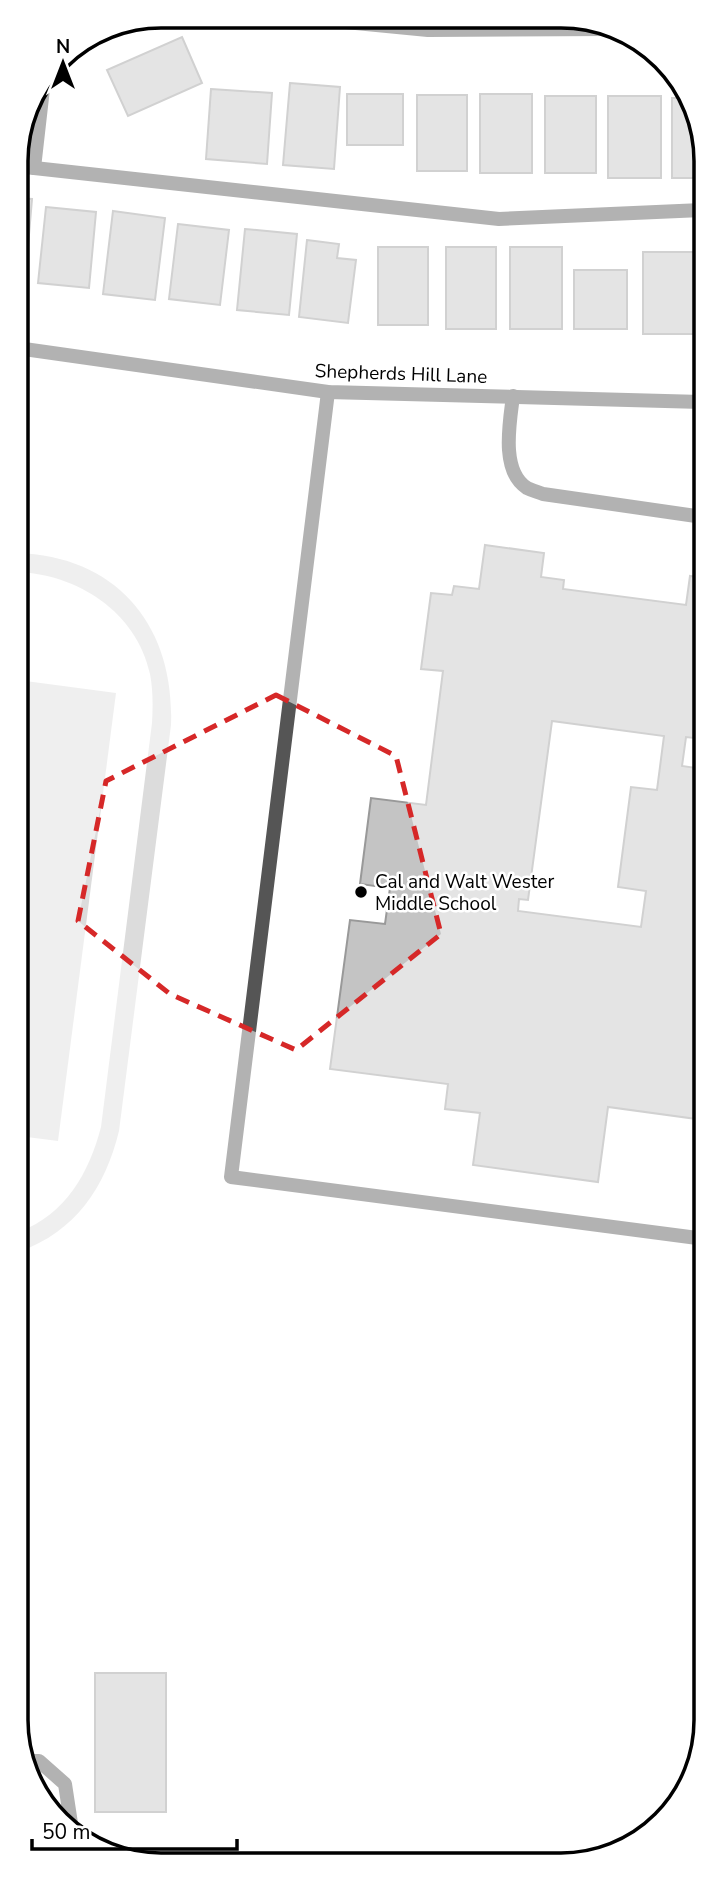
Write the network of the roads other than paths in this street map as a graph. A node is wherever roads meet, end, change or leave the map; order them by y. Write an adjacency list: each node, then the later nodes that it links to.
1 (407, 28): 2 (street)
2 (577, 29)
3 (41, 104): 5 (street)
4 (28, 167): 5 (street)
5 (33, 168): 6 (street)
6 (694, 210)
7 (28, 350): 8 (street, Shepherds Hill Lane)
8 (328, 392): 9 (street, Shepherds Hill Lane); 12 (street)
9 (513, 396): 10 (street, Shepherds Hill Lane); 11 (street)
10 (694, 401)
11 (694, 516)
12 (694, 1237)
13 (35, 1761): 14 (street)
14 (70, 1816)

